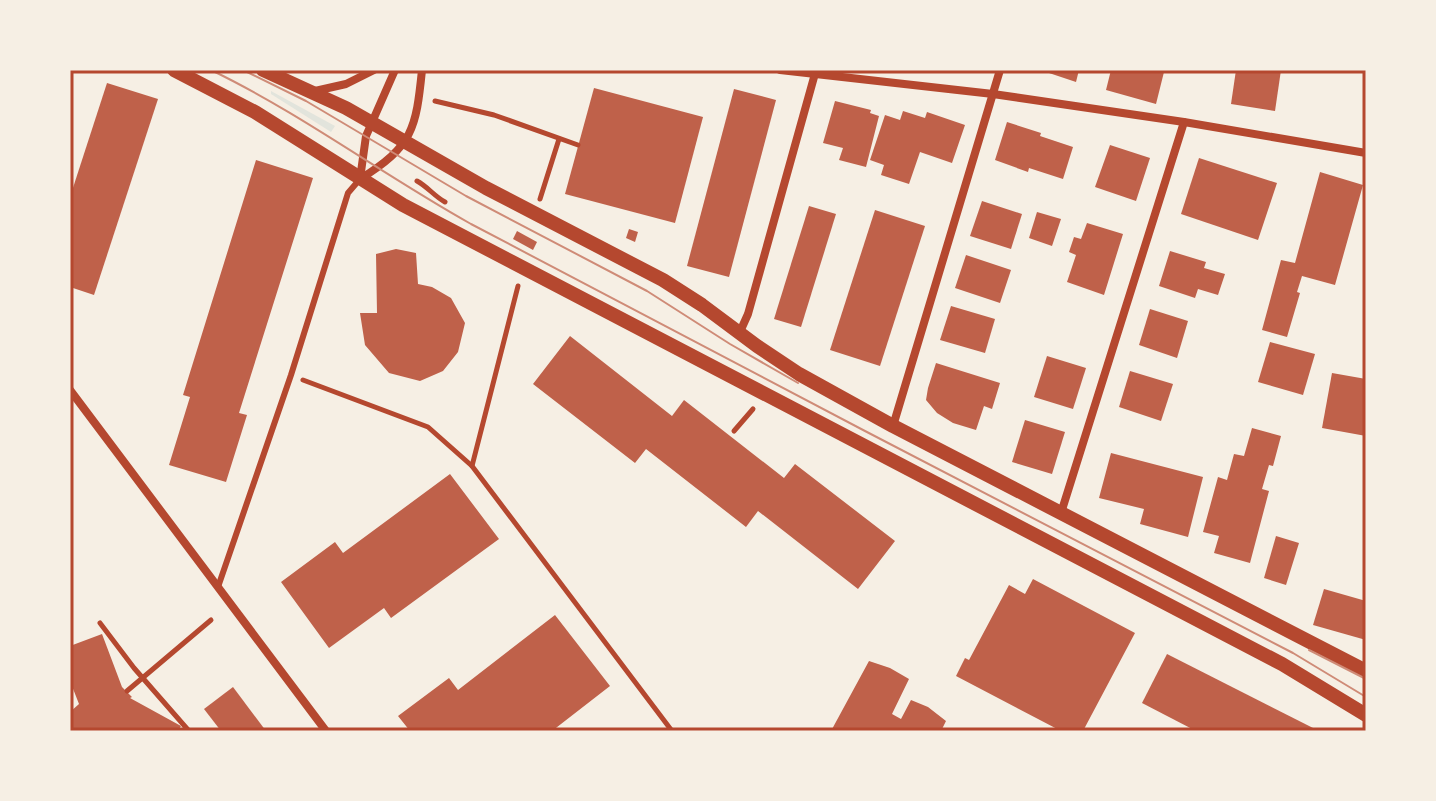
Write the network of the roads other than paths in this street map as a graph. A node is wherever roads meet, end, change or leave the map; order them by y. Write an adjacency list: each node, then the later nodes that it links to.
1 (174, 70): 15 (street)
2 (263, 70): 9 (street)
3 (374, 70): 9 (street)
4 (395, 70): 11 (street)
5 (422, 70): 13 (street)
6 (780, 70): 8 (street)
7 (1000, 70): 10 (street)
8 (815, 72): 10 (street); 16 (street)
9 (312, 91): 11 (street)
10 (993, 94): 12 (street); 18 (street)
11 (371, 122): 13 (street); 15 (street)
12 (1184, 122): 14 (street); 19 (street)
13 (405, 142): 15 (street); 16 (street)
14 (1366, 153)
15 (360, 179): 20 (lane); 22 (street)
16 (739, 334): 18 (street)
17 (70, 390): 20 (street)
18 (893, 426): 19 (street)
19 (1061, 513): 21 (street)
20 (218, 587): 23 (street)
21 (1366, 671)
22 (1366, 715)
23 (326, 731)

